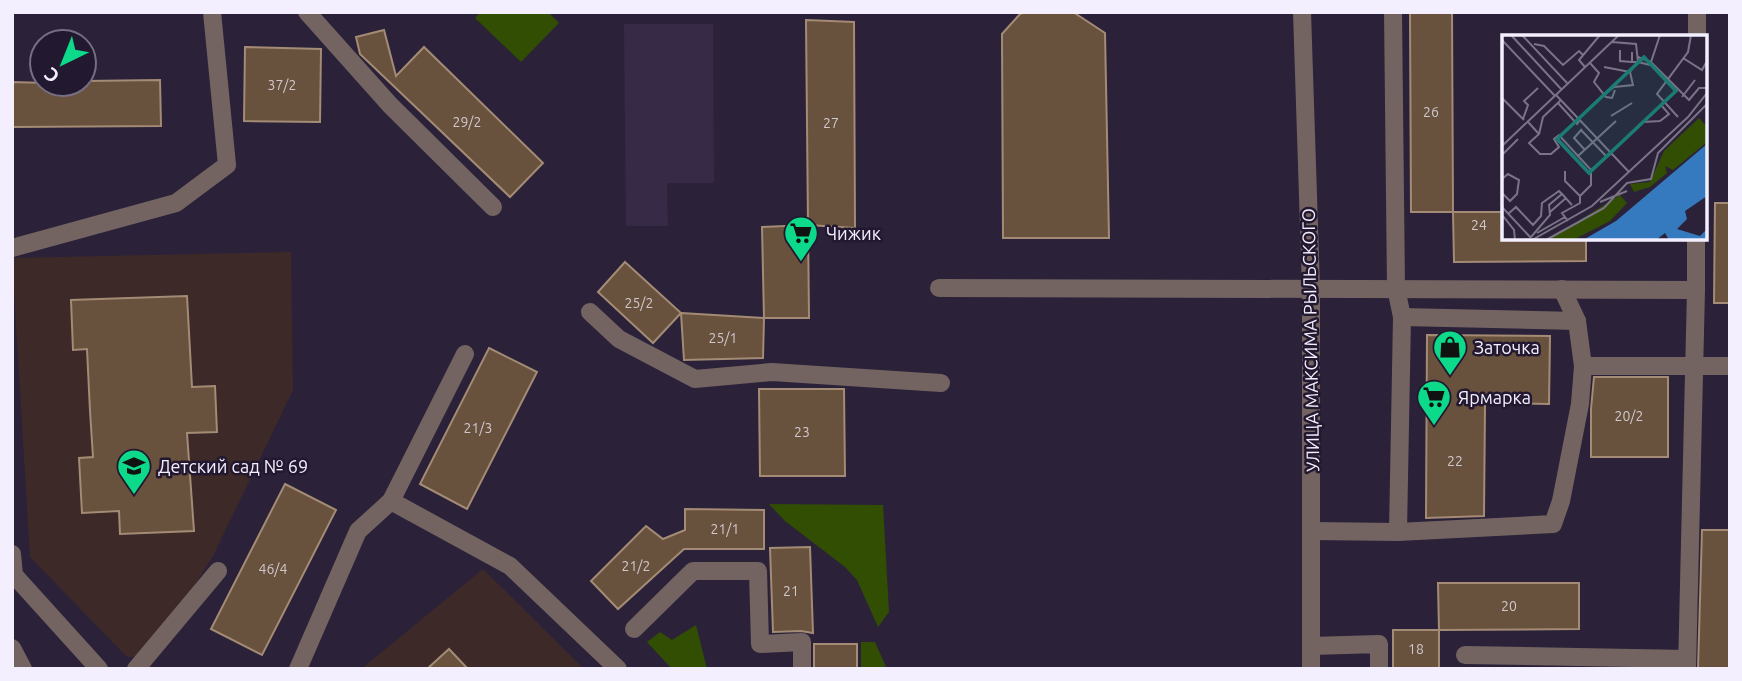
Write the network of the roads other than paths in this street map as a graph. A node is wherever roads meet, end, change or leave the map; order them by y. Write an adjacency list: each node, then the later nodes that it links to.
1 (212, 12): 9 (street)
2 (307, 12): 7 (street)
3 (1302, 12): 11 (street, УЛИЦА МАКСИМА РЫЛЬСКОГО)
4 (1393, 12): 12 (street)
5 (1697, 12): 6 (street)
6 (1697, 35)
7 (493, 207)
8 (1696, 240): 14 (street)
9 (12, 248)
10 (939, 288): 11 (street)
11 (1311, 288): 12 (street); 24 (street, УЛИЦА МАКСИМА РЫЛЬСКОГО)
12 (1396, 288): 13 (street); 16 (street)
13 (1562, 289): 14 (street); 17 (street)
14 (1696, 290): 21 (street)
15 (590, 312): 22 (street)
16 (1402, 317): 17 (street); 25 (street)
17 (1577, 321): 19 (street)
18 (465, 354): 23 (street)
19 (1583, 366): 21 (street); 25 (street)
20 (1730, 366): 21 (street)
21 (1695, 367): 32 (street)
22 (941, 383)
23 (391, 501): 36 (street); 37 (street)
24 (1312, 531): 25 (street); 29 (street, УЛИЦА МАКСИМА РЫЛЬСКОГО)
25 (1398, 533)
26 (12, 554): 34 (street)
27 (218, 571): 35 (street)
28 (634, 629): 38 (street)
29 (1311, 646): 39 (street, УЛИЦА МАКСИМА РЫЛЬСКОГО); 40 (street)
30 (12, 648): 33 (street)
31 (1465, 655): 32 (street)
32 (1687, 664)
33 (23, 669)
34 (99, 669)
35 (136, 669)
36 (298, 669)
37 (618, 669)
38 (802, 669)
39 (1311, 669)
40 (1379, 669)

